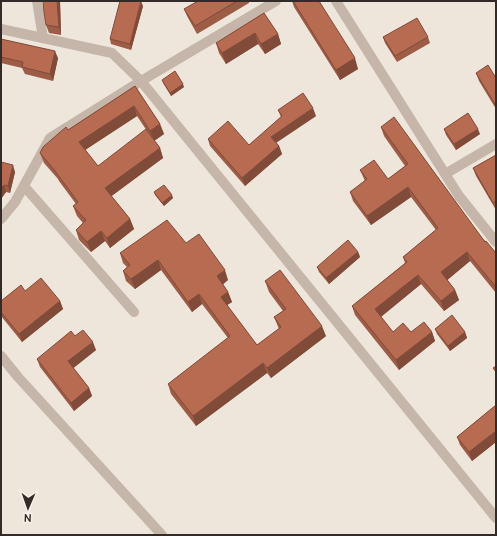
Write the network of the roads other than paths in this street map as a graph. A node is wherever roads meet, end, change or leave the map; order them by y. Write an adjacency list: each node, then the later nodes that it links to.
1 (37, 1): 5 (street)
2 (276, 1): 6 (street)
3 (336, 1): 8 (street)
4 (1, 29): 5 (street)
5 (43, 38): 6 (street)
6 (141, 81): 9 (street); 14 (street)
7 (496, 144): 8 (street)
8 (445, 174): 11 (street)
9 (24, 186): 10 (street); 12 (street)
10 (1, 219)
11 (496, 242)
12 (134, 312)
13 (1, 356): 15 (street)
14 (496, 518)
15 (162, 535)

